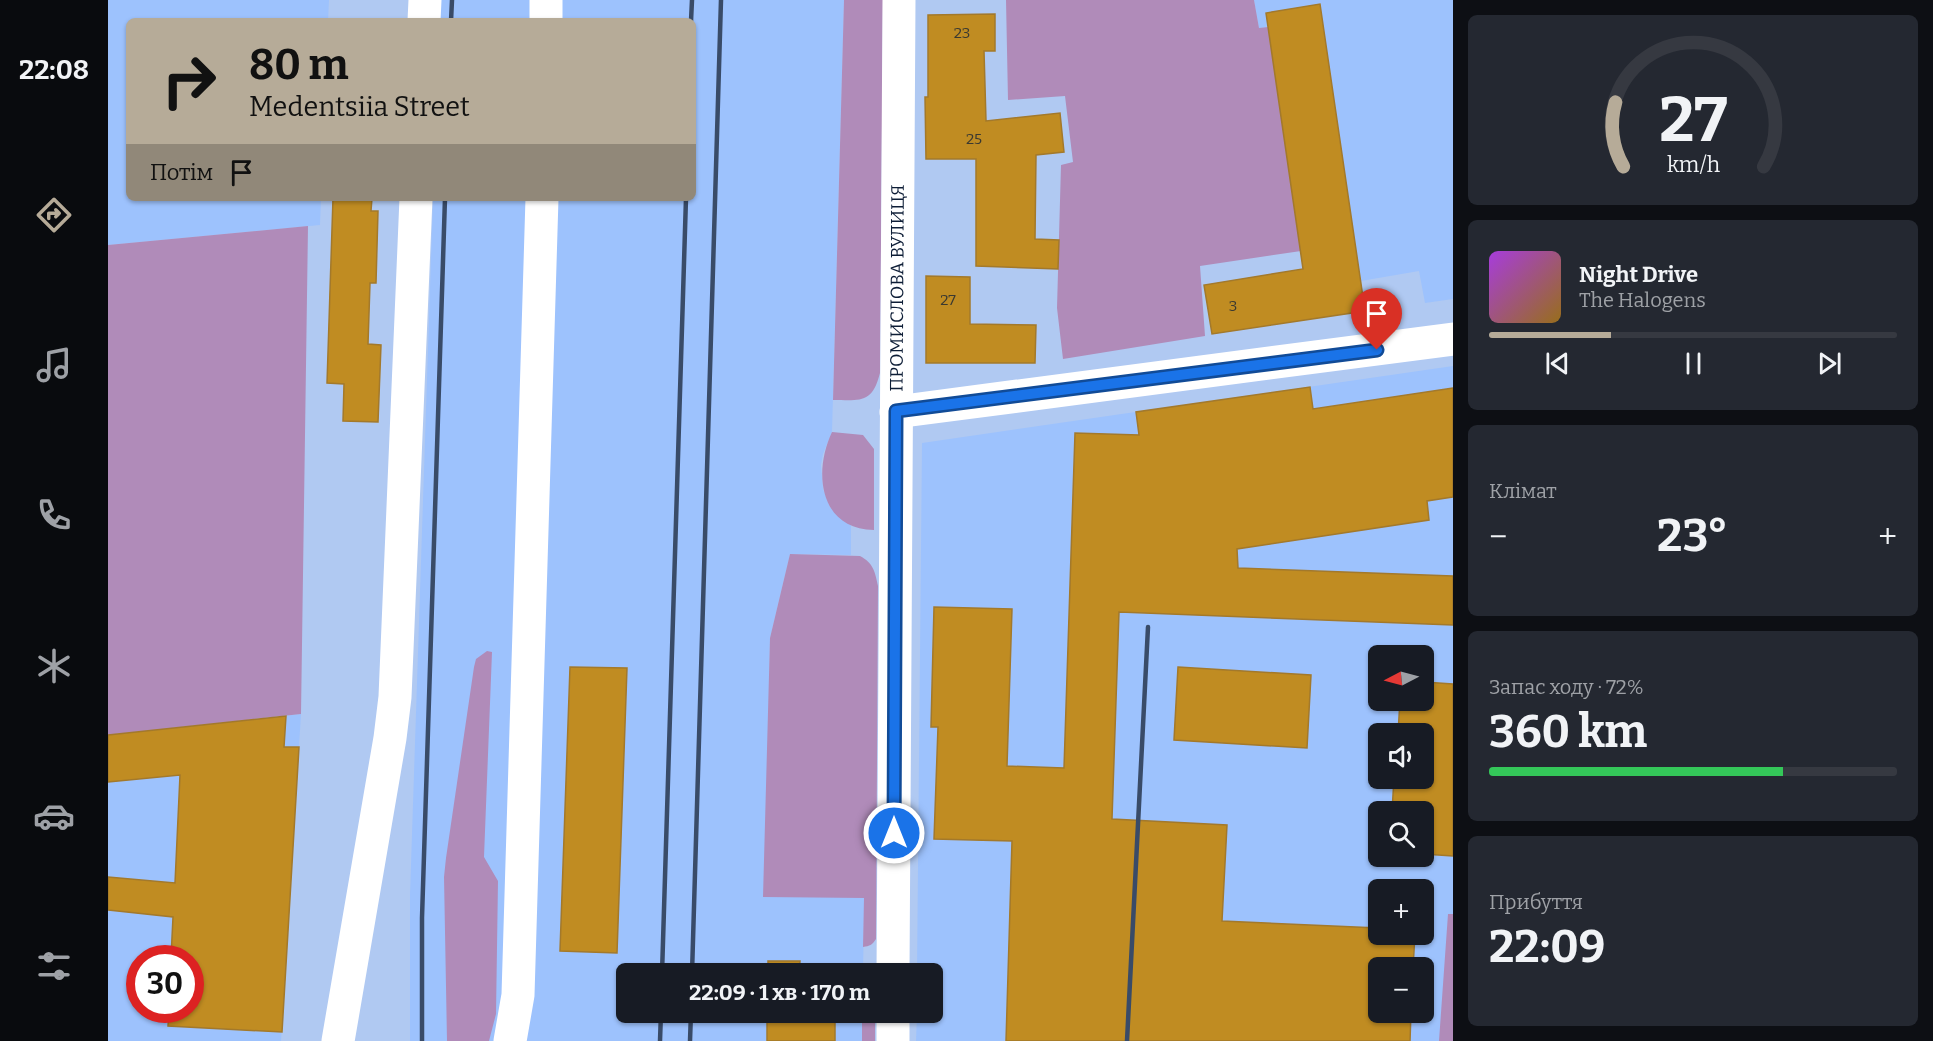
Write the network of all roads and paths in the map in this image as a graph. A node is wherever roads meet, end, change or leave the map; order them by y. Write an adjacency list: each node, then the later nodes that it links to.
1 (425, 0): 4 (street)
2 (546, 0): 5 (street)
3 (899, 0): 9 (street, ПРОМИСЛОВА ВУЛИЦЯ)
4 (424, 18)
5 (546, 18)
6 (417, 201): 12 (street)
7 (542, 201): 13 (street)
8 (1453, 339): 9 (street)
9 (896, 411): 10 (street, ПРОМИСЛОВА ВУЛИЦЯ)
10 (893, 963)
11 (893, 1023): 14 (street)
12 (338, 1041)
13 (510, 1041)
14 (893, 1041)

